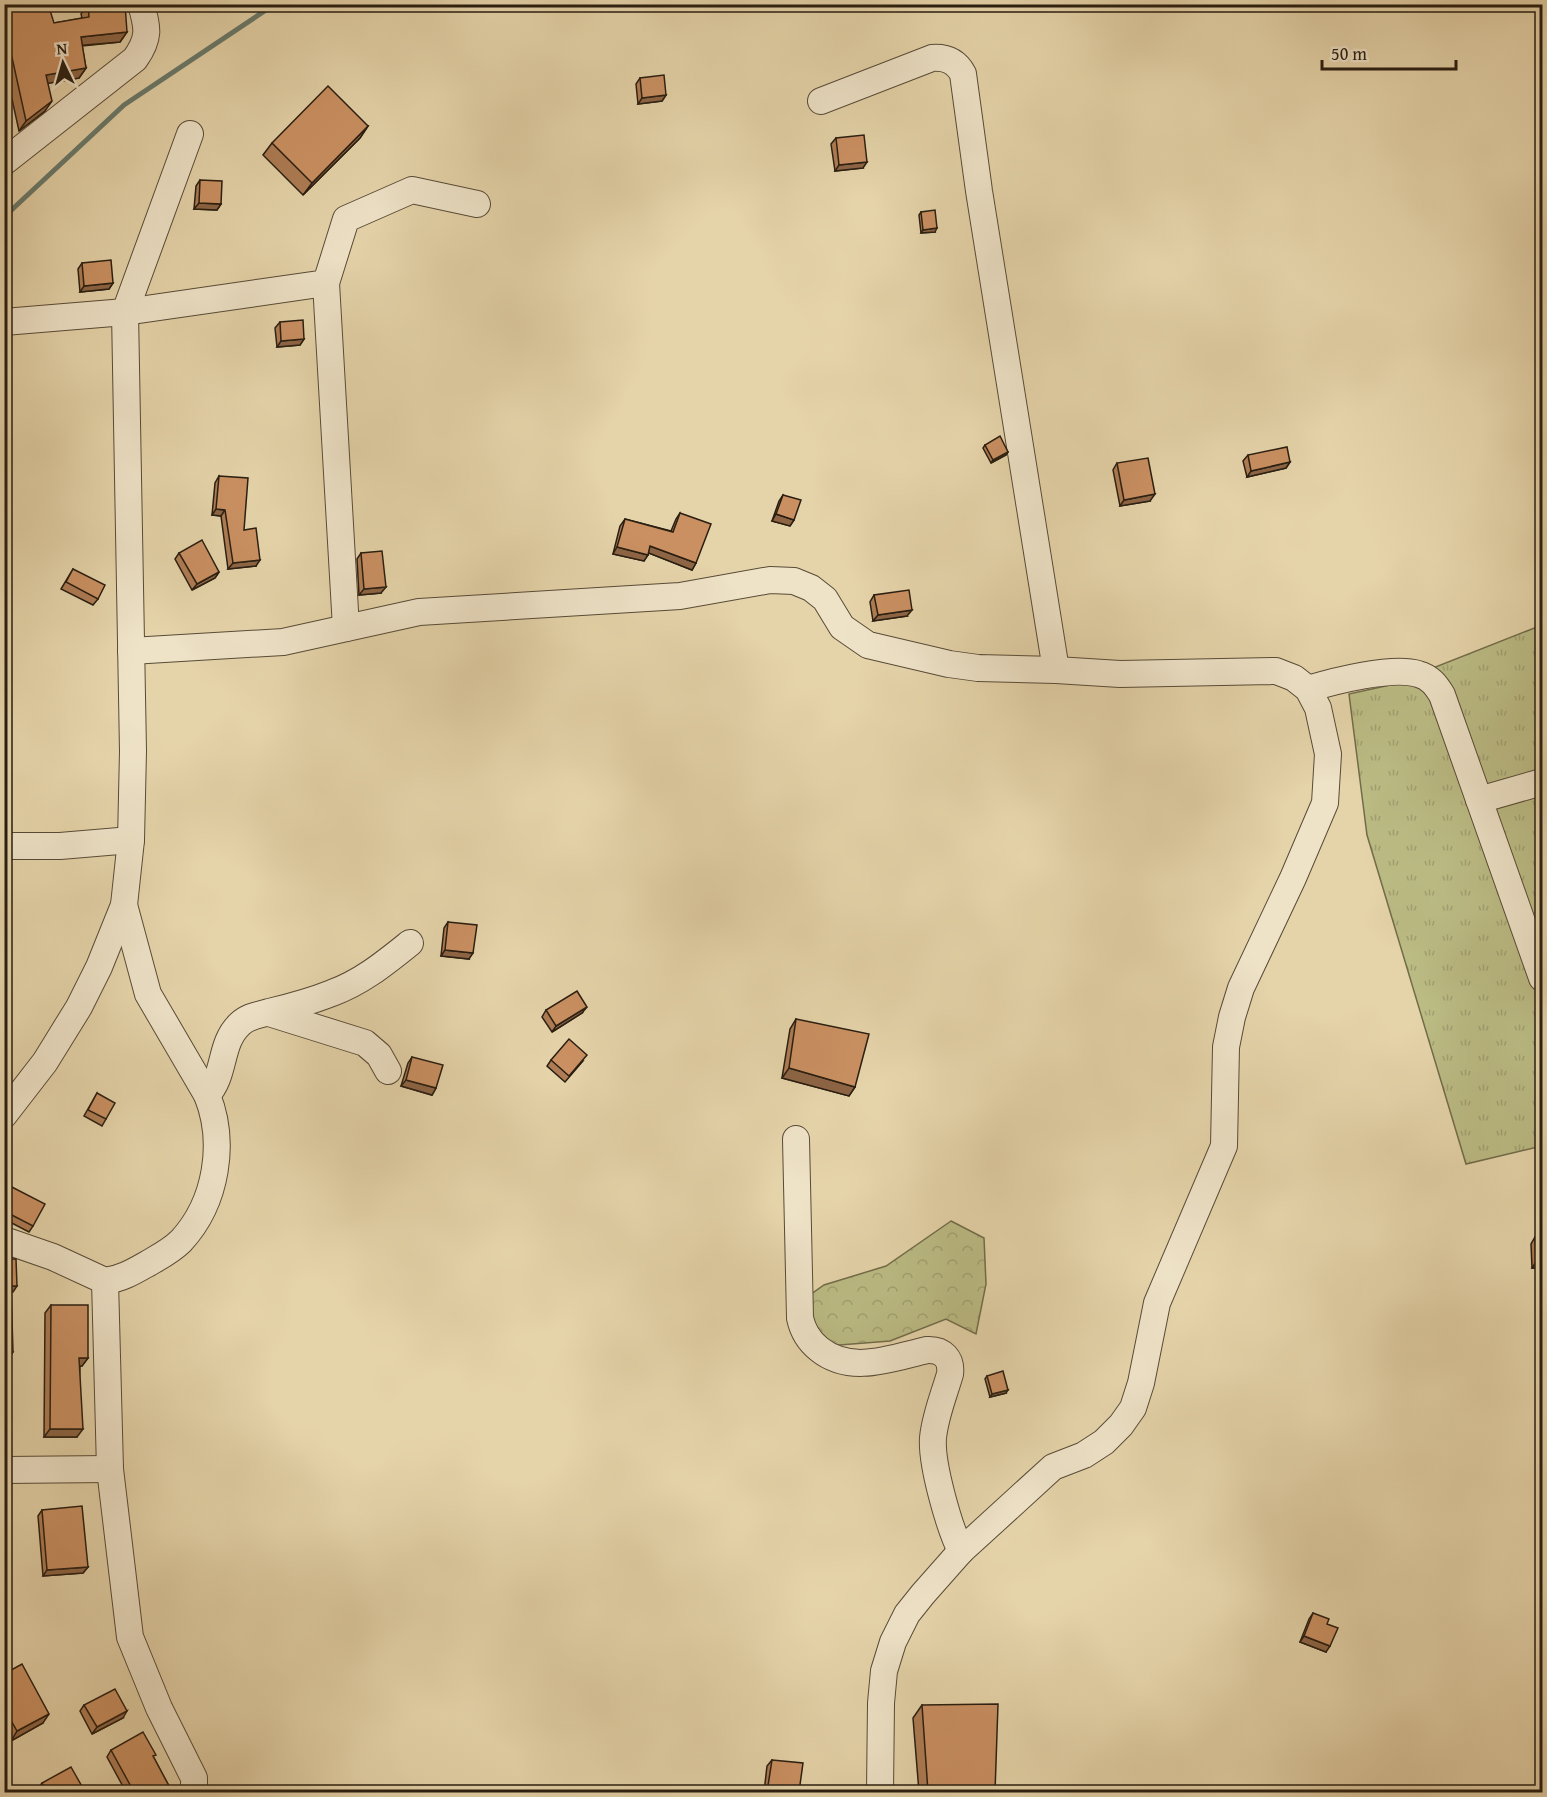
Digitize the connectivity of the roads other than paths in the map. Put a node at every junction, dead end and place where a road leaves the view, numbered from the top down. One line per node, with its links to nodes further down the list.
1 (141, 4): 4 (street)
2 (820, 101): 11 (street)
3 (190, 134): 7 (street)
4 (4, 162)
5 (477, 204): 6 (street)
6 (326, 283): 7 (street); 9 (street)
7 (125, 312): 8 (street); 10 (street)
8 (4, 322)
9 (346, 628): 10 (street); 11 (street)
10 (131, 651): 15 (street)
11 (1056, 670): 12 (street)
12 (1308, 689): 14 (street); 29 (street)
13 (1542, 782): 14 (street)
14 (1479, 801): 19 (street)
15 (130, 840): 16 (street); 17 (street)
16 (4, 846)
17 (124, 905): 22 (street); 23 (street)
18 (410, 943): 20 (street)
19 (1542, 978)
20 (269, 1013): 21 (street); 22 (street)
21 (388, 1071)
22 (207, 1095): 26 (street)
23 (4, 1115)
24 (796, 1139): 29 (street)
25 (4, 1240): 26 (street)
26 (105, 1281): 27 (street)
27 (110, 1469): 28 (street); 30 (street)
28 (4, 1470)
29 (961, 1551): 31 (street)
30 (194, 1792)
31 (880, 1792)

